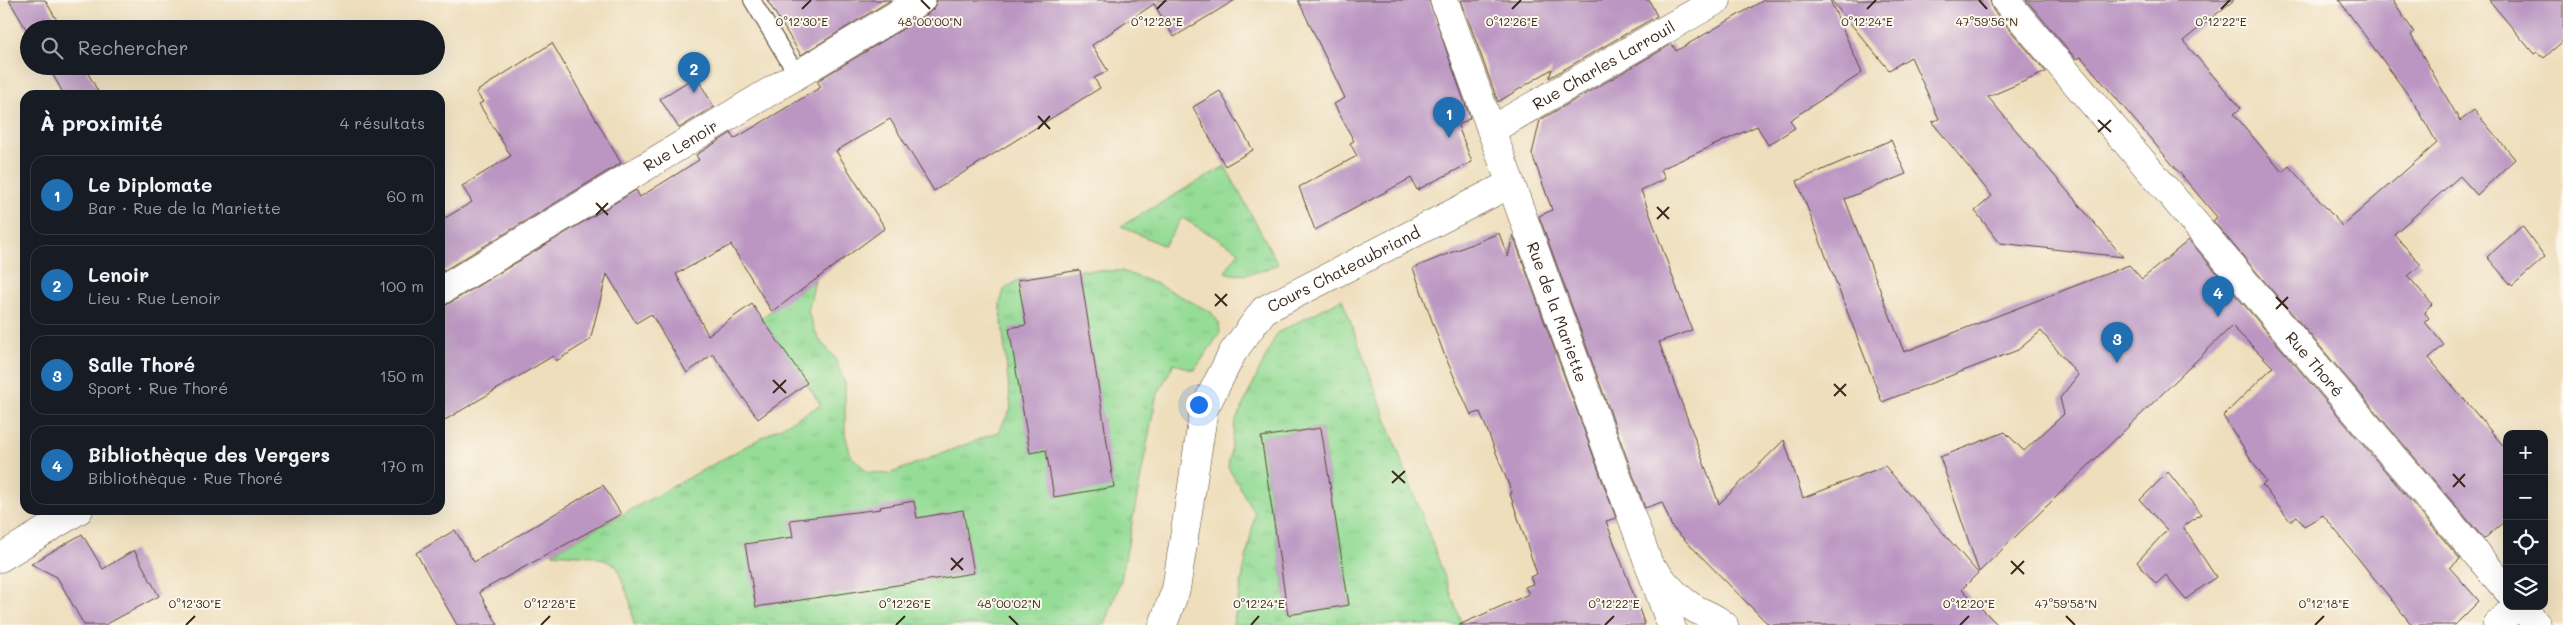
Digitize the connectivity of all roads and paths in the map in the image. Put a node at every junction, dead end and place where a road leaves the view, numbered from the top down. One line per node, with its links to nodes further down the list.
1 (752, 0): 6 (lane)
2 (921, 0): 6 (street, Rue Lenoir)
3 (1444, 0): 7 (street, Rue de la Mariette)
4 (1717, 0): 7 (street, Rue Charles Larrouil)
5 (2005, 0): 13 (street, Rue Thoré)
6 (797, 75): 9 (street, Rue Lenoir)
7 (1491, 130): 8 (street, Rue de la Mariette)
8 (1510, 184): 12 (street, Rue de la Mariette); 16 (street, Cours Chateaubriand)
9 (445, 288)
10 (71, 515): 11 (street)
11 (0, 558)
12 (1648, 563): 17 (street, Rue de la Mariette); 18 (street)
13 (2503, 585)
14 (2512, 610): 19 (street)
15 (2524, 610): 20 (street)
16 (1163, 625)
17 (1671, 625)
18 (1724, 625)
19 (2497, 625)
20 (2536, 625)

